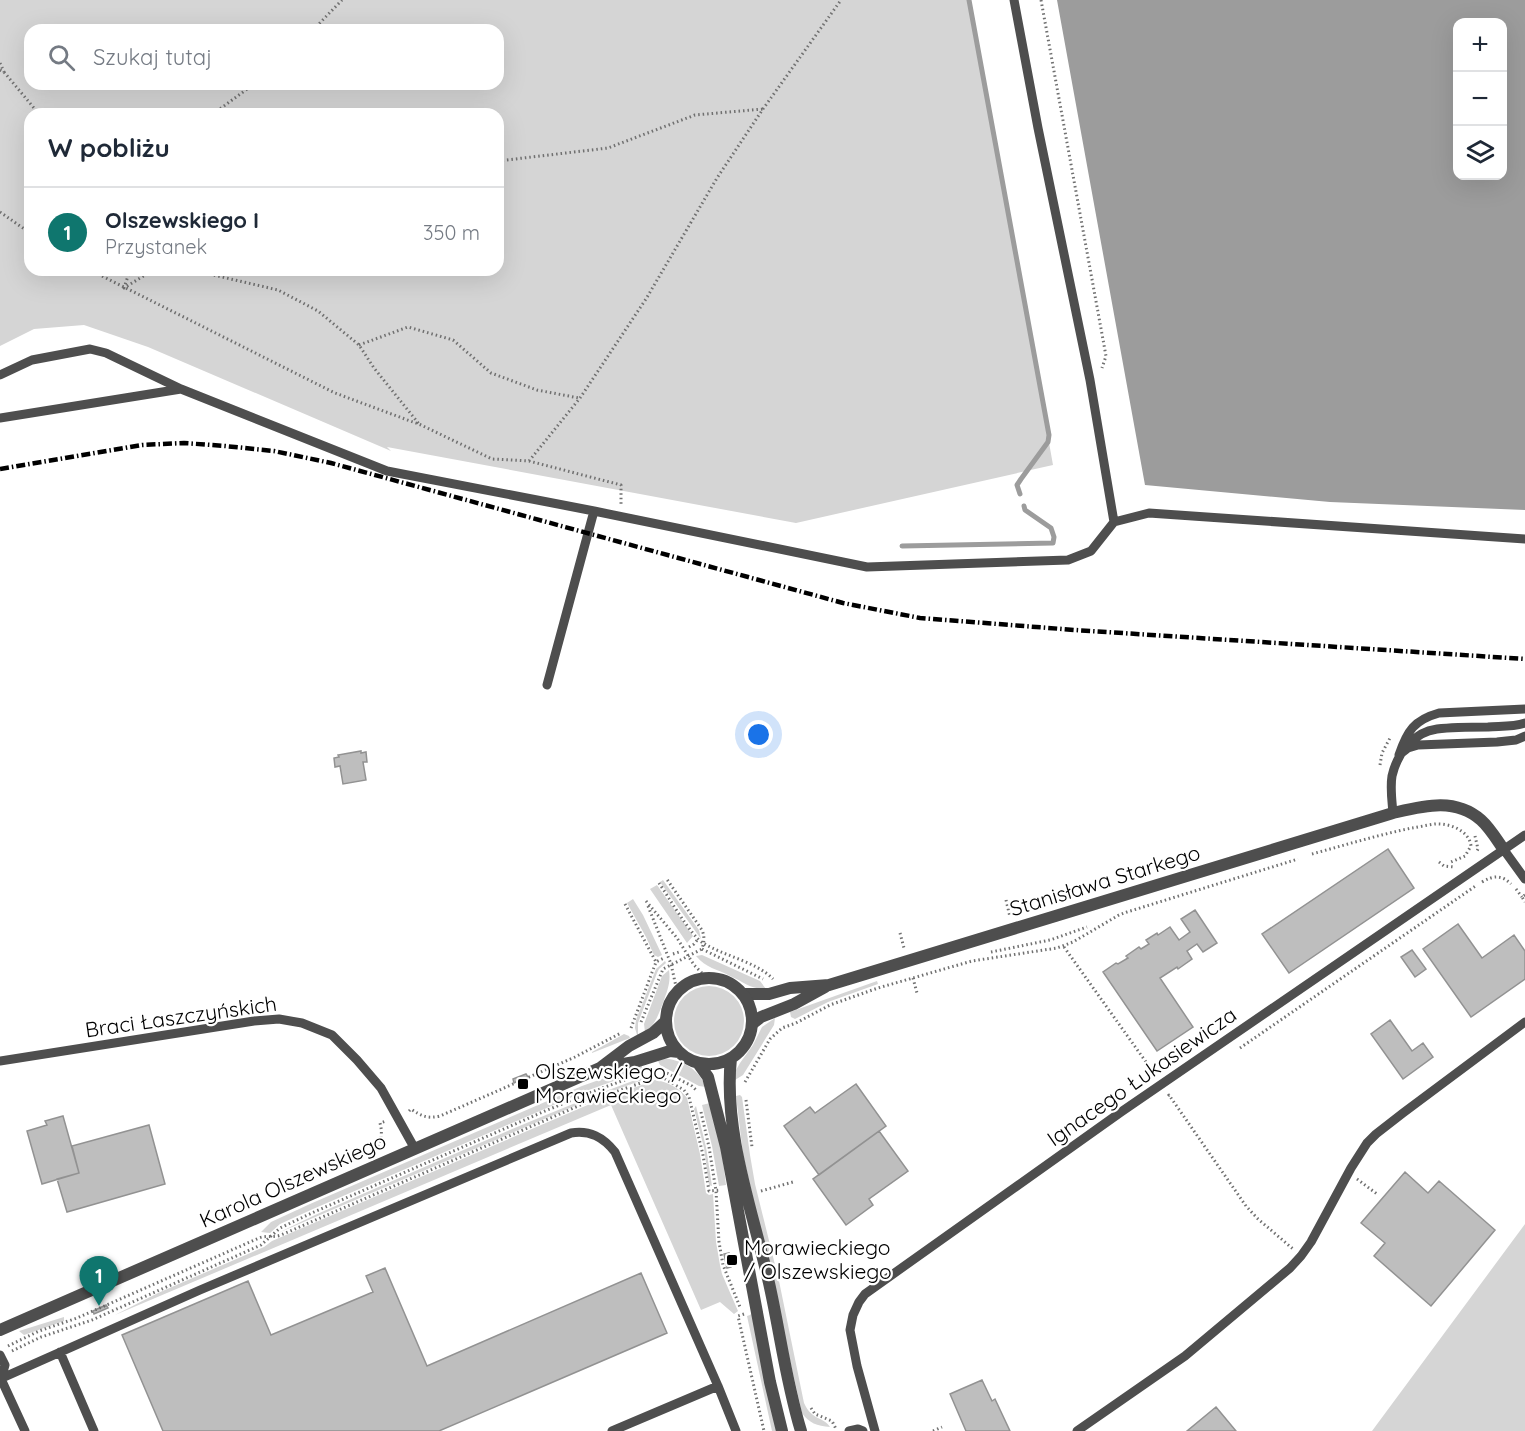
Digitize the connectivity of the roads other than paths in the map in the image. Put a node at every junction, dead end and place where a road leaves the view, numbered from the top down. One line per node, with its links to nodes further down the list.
1 (1014, 0): 6 (lane)
2 (0, 375): 3 (lane)
3 (181, 389): 4 (lane); 5 (lane)
4 (0, 418)
5 (594, 511): 6 (lane); 8 (lane)
6 (1114, 522): 7 (lane)
7 (1525, 539)
8 (547, 686)
9 (1525, 709): 12 (lane)
10 (1525, 723): 12 (lane)
11 (1525, 736): 12 (lane)
12 (1399, 756): 13 (lane)
13 (1393, 813): 15 (street, Stanisława Starkego); 17 (street, Stanisława Starkego)
14 (1525, 836): 15 (lane, Ignacego Łukasiewicza)
15 (1504, 850): 16 (lane); 41 (lane, Ignacego Łukasiewicza)
16 (1525, 879)
17 (829, 986): 18 (street); 21 (street)
18 (743, 994): 19 (street); 21 (street)
19 (665, 1022): 22 (street); 26 (street, Karola Olszewskiego)
20 (1525, 1022): 42 (lane)
21 (752, 1024): 23 (street)
22 (679, 1052): 25 (street); 26 (street, Karola Olszewskiego)
23 (731, 1058): 25 (street); 38 (street)
24 (0, 1061): 27 (lane, Braci Łaszczyńskich)
25 (698, 1063): 37 (street)
26 (600, 1068): 27 (street, Karola Olszewskiego)
27 (415, 1149): 28 (street, Karola Olszewskiego)
28 (0, 1330)
29 (60, 1352): 31 (lane); 32 (lane); 34 (lane)
30 (0, 1356): 31 (lane)
31 (1, 1384): 33 (lane)
32 (718, 1386): 35 (lane); 36 (lane)
33 (25, 1431)
34 (94, 1431)
35 (612, 1431)
36 (736, 1431)
37 (782, 1431)
38 (801, 1431)
39 (849, 1431): 40 (lane)
40 (863, 1431)
41 (874, 1431)
42 (1077, 1431)

